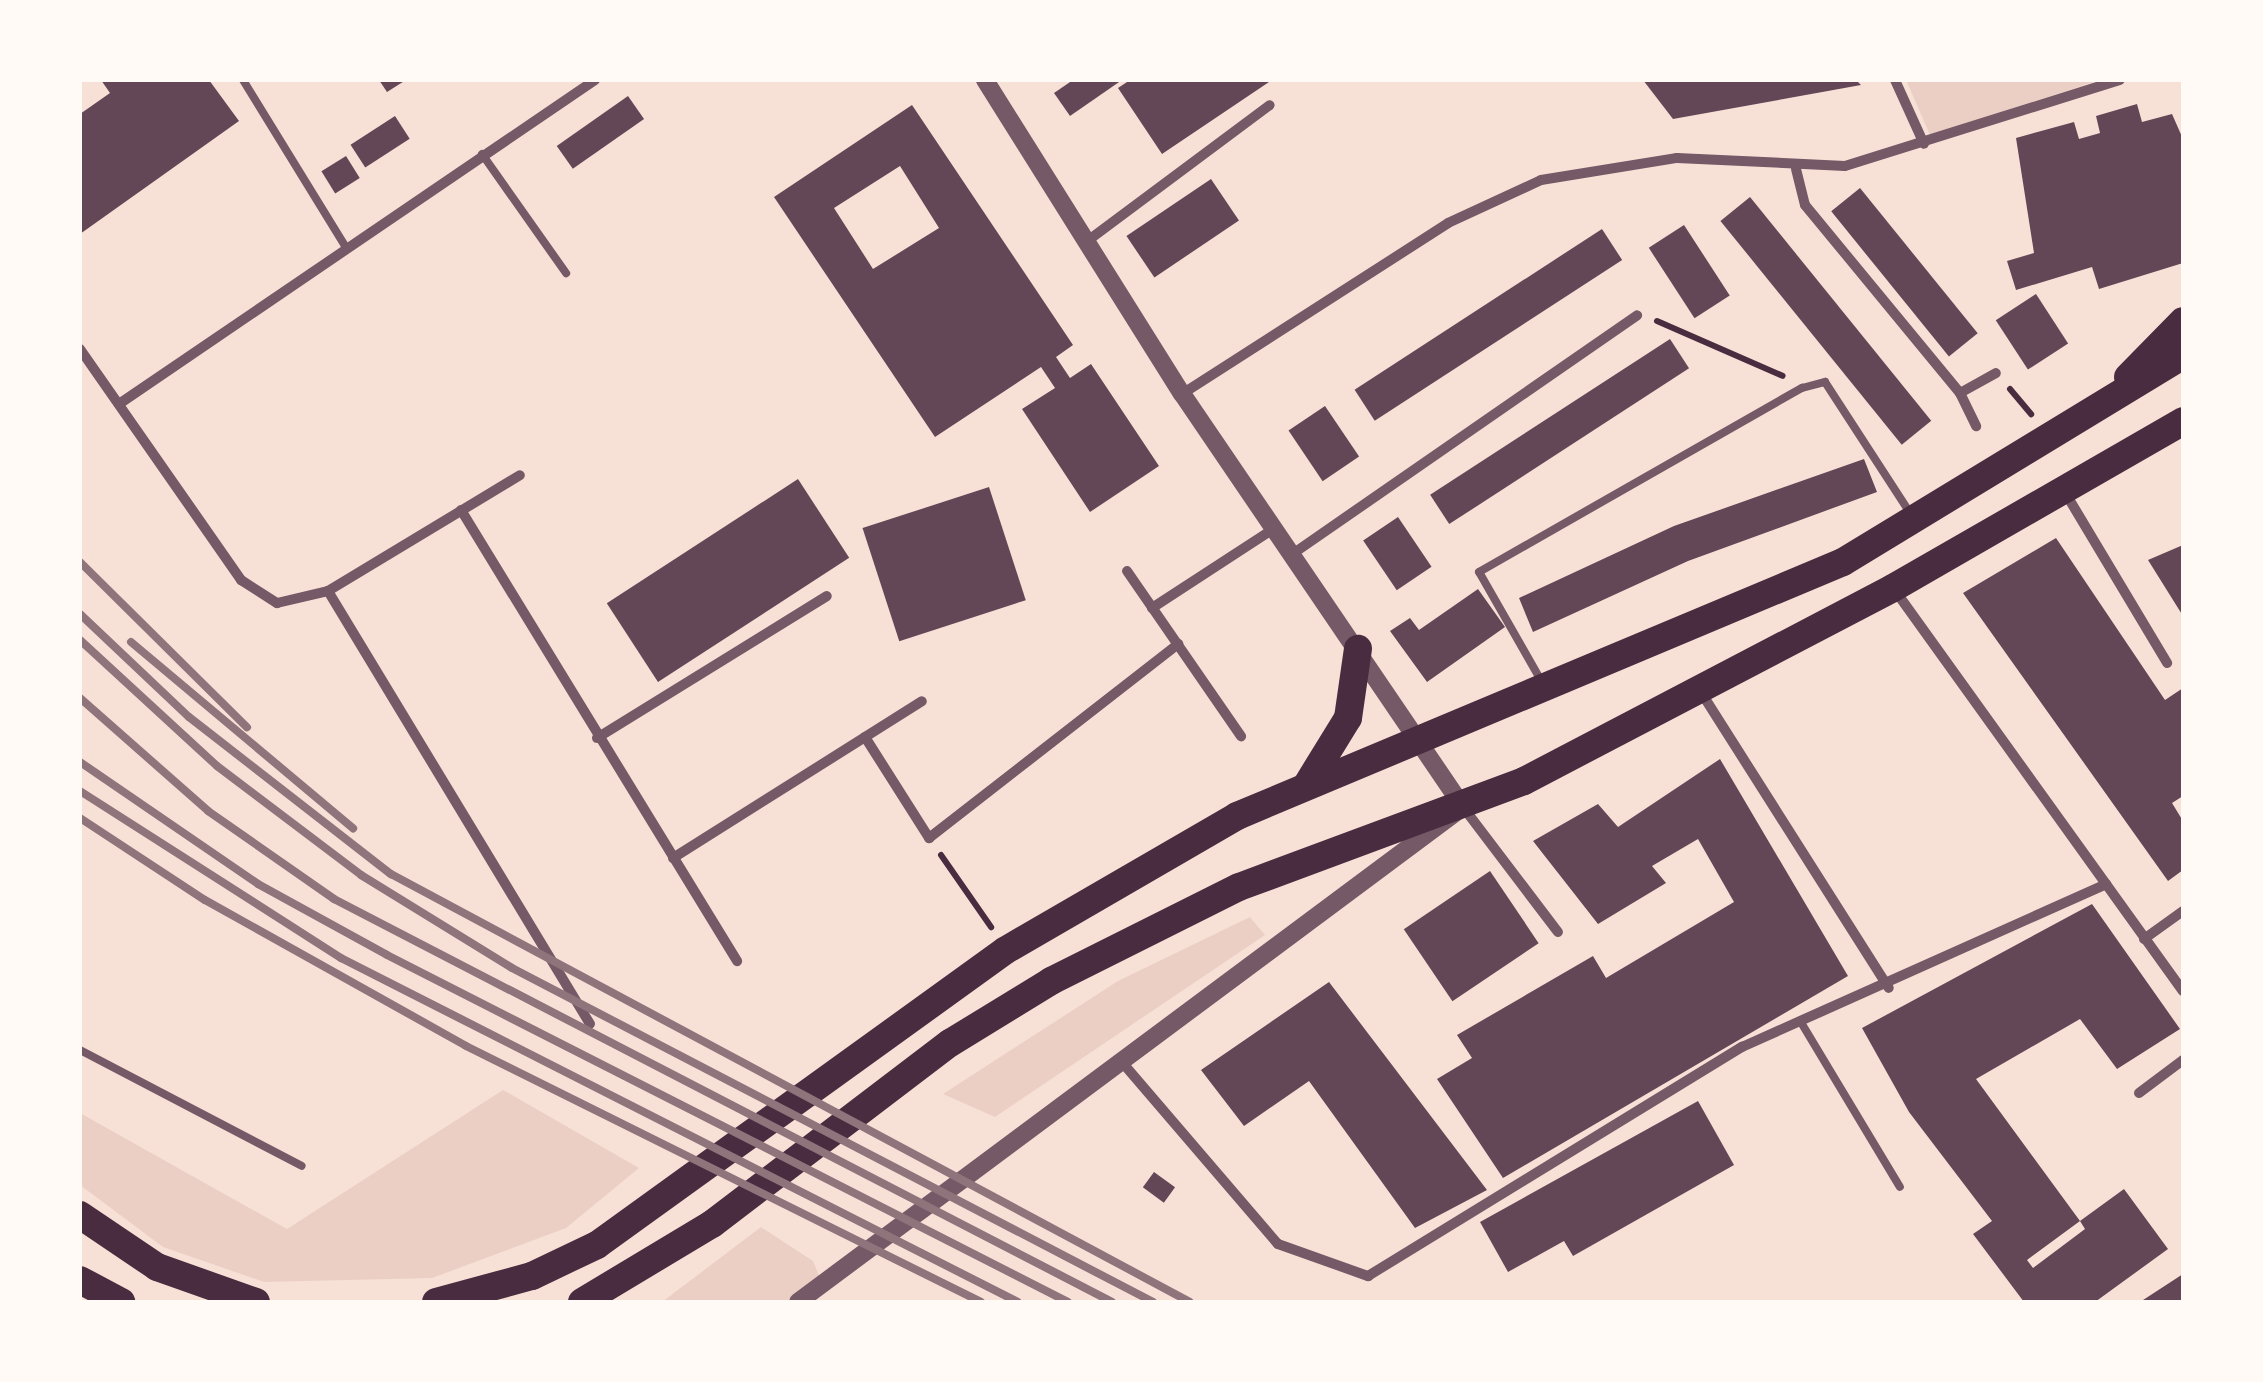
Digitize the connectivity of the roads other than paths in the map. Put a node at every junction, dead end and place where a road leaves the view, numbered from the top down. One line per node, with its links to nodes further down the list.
1 (243, 80): 11 (lane)
2 (595, 80): 8 (street)
3 (1895, 80): 7 (street)
4 (2120, 80): 7 (street)
5 (992, 82): 10 (street)
6 (1270, 105): 10 (street)
7 (1924, 144): 9 (street)
8 (482, 154): 11 (street); 12 (lane)
9 (1796, 169): 18 (street); 19 (street)
10 (1086, 242): 19 (street)
11 (346, 246): 20 (street)
12 (566, 273)
13 (1637, 314): 29 (street)
14 (2183, 321): 21 (highway)
15 (80, 349): 20 (street)
16 (2183, 355): 21 (highway)
17 (1996, 373): 18 (street)
18 (1960, 393): 23 (street)
19 (1182, 394): 28 (street)
20 (119, 404): 32 (street)
21 (2088, 417): 27 (highway)
22 (2183, 421): 25 (highway)
23 (1976, 426)
24 (520, 475): 26 (street)
25 (2066, 494): 31 (highway); 37 (street)
26 (461, 510): 32 (street); 43 (street)
27 (1917, 523): 38 (highway); 38 (lane)
28 (1274, 529): 29 (street); 34 (street)
29 (1292, 555): 36 (street)
30 (1127, 570): 34 (street)
31 (1893, 588): 39 (highway); 48 (street)
32 (328, 591): 55 (street)
33 (828, 596): 43 (street)
34 (1152, 608): 35 (street)
35 (1178, 644): 41 (street); 42 (street)
36 (1358, 650): 44 (street); 45 (highway)
37 (2167, 663)
38 (1545, 688): 44 (highway)
39 (1699, 689): 46 (highway); 53 (street)
40 (922, 701): 42 (street)
41 (1240, 736)
42 (865, 737): 47 (street)
43 (597, 738): 47 (street)
44 (1417, 739): 45 (highway); 46 (street)
45 (1308, 783): 67 (highway)
46 (1463, 807): 50 (street); 59 (street); 68 (highway)
47 (672, 858): 52 (street)
48 (2106, 884): 51 (street); 53 (street)
49 (2183, 911): 51 (street)
50 (1558, 932)
51 (2144, 939): 54 (street)
52 (737, 961)
53 (1889, 988): 56 (street)
54 (2183, 991)
55 (590, 1024)
56 (1802, 1024): 59 (street); 62 (lane)
57 (80, 1050): 61 (lane)
58 (2183, 1060): 60 (street)
59 (1120, 1061): 69 (street)
60 (2139, 1093)
61 (302, 1166)
62 (1900, 1187)
63 (80, 1215): 66 (highway)
64 (80, 1280): 65 (highway)
65 (122, 1302)
66 (256, 1302)
67 (436, 1302)
68 (582, 1302)
69 (798, 1302)

